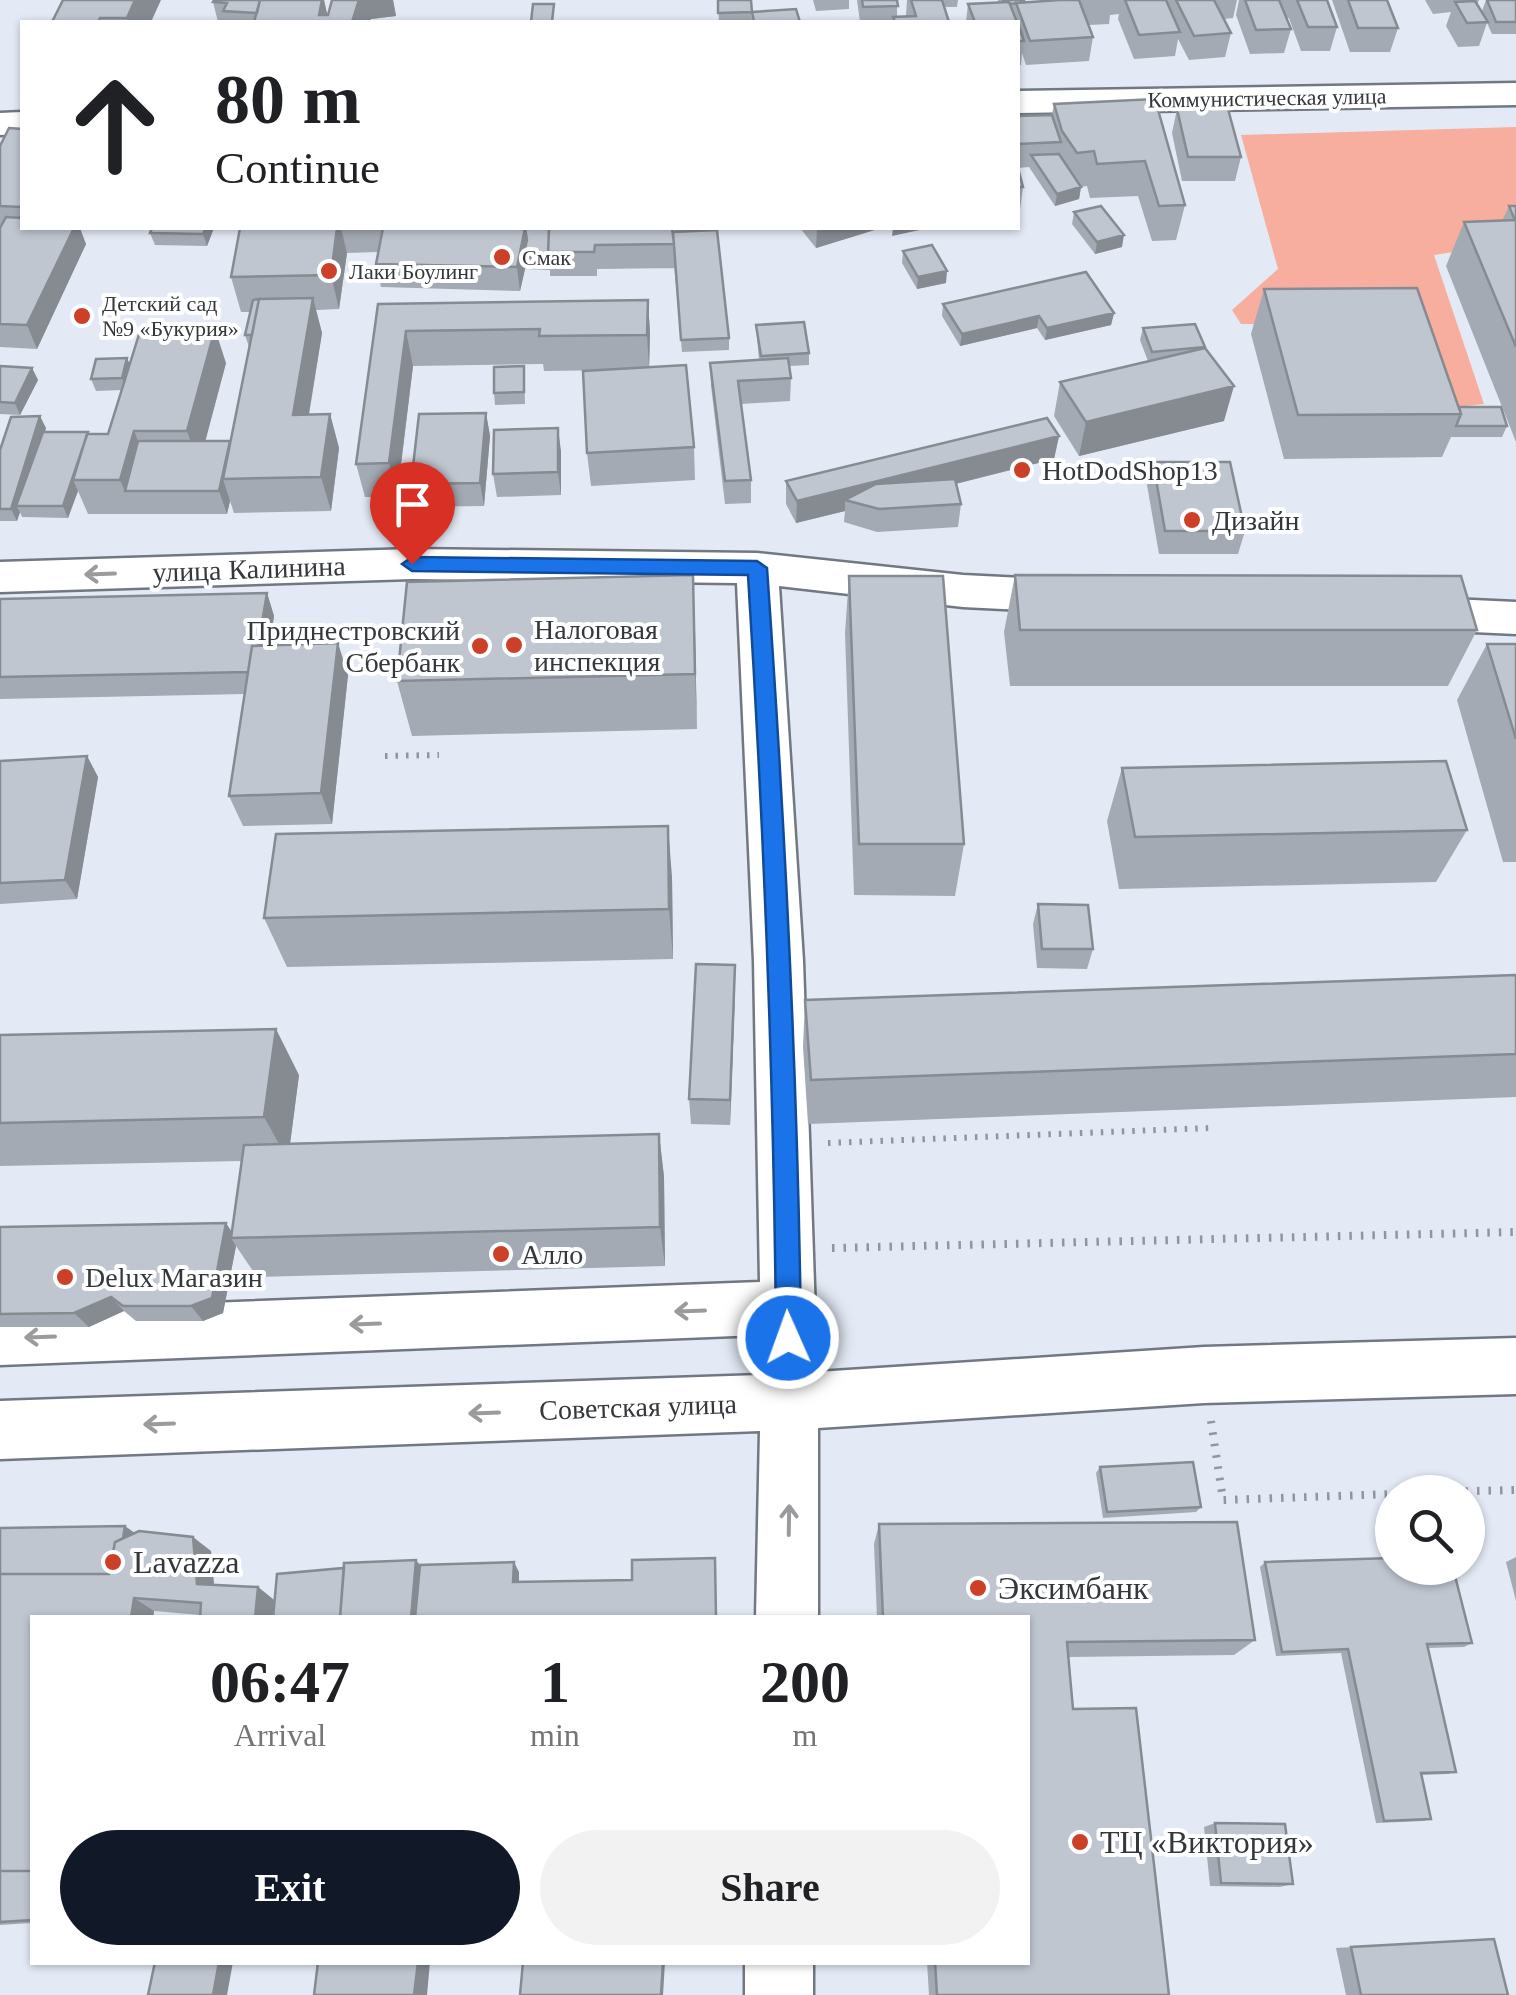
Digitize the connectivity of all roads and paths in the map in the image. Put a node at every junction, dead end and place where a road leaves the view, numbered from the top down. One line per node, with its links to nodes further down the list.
1 (1516, 94): 2 (main road, Коммунистическая улица)
2 (1020, 102)
3 (757, 568): 4 (street, улица Калинина, one-way to 4); 5 (street, улица Калинина); 11 (street)
4 (0, 577)
5 (1120, 599)
6 (1376, 611): 7 (street)
7 (1516, 618)
8 (439, 755): 9 (path)
9 (386, 756)
10 (1209, 1128): 11 (path)
11 (787, 1144): 13 (street)
12 (1516, 1232): 13 (path)
13 (786, 1249): 14 (street)
14 (787, 1307): 15 (street, one-way to 15); 18 (street)
15 (0, 1338)
16 (1516, 1366): 17 (street, Советская улица)
17 (1204, 1375): 18 (street, Советская улица); 22 (path)
18 (792, 1402): 19 (street, Советская улица, one-way to 19); 23 (street, one-way to 18)
19 (0, 1430)
20 (1516, 1490): 21 (path)
21 (1485, 1491)
22 (1375, 1495)
23 (787, 1615)
24 (780, 1965): 25 (street)
25 (779, 1995)

